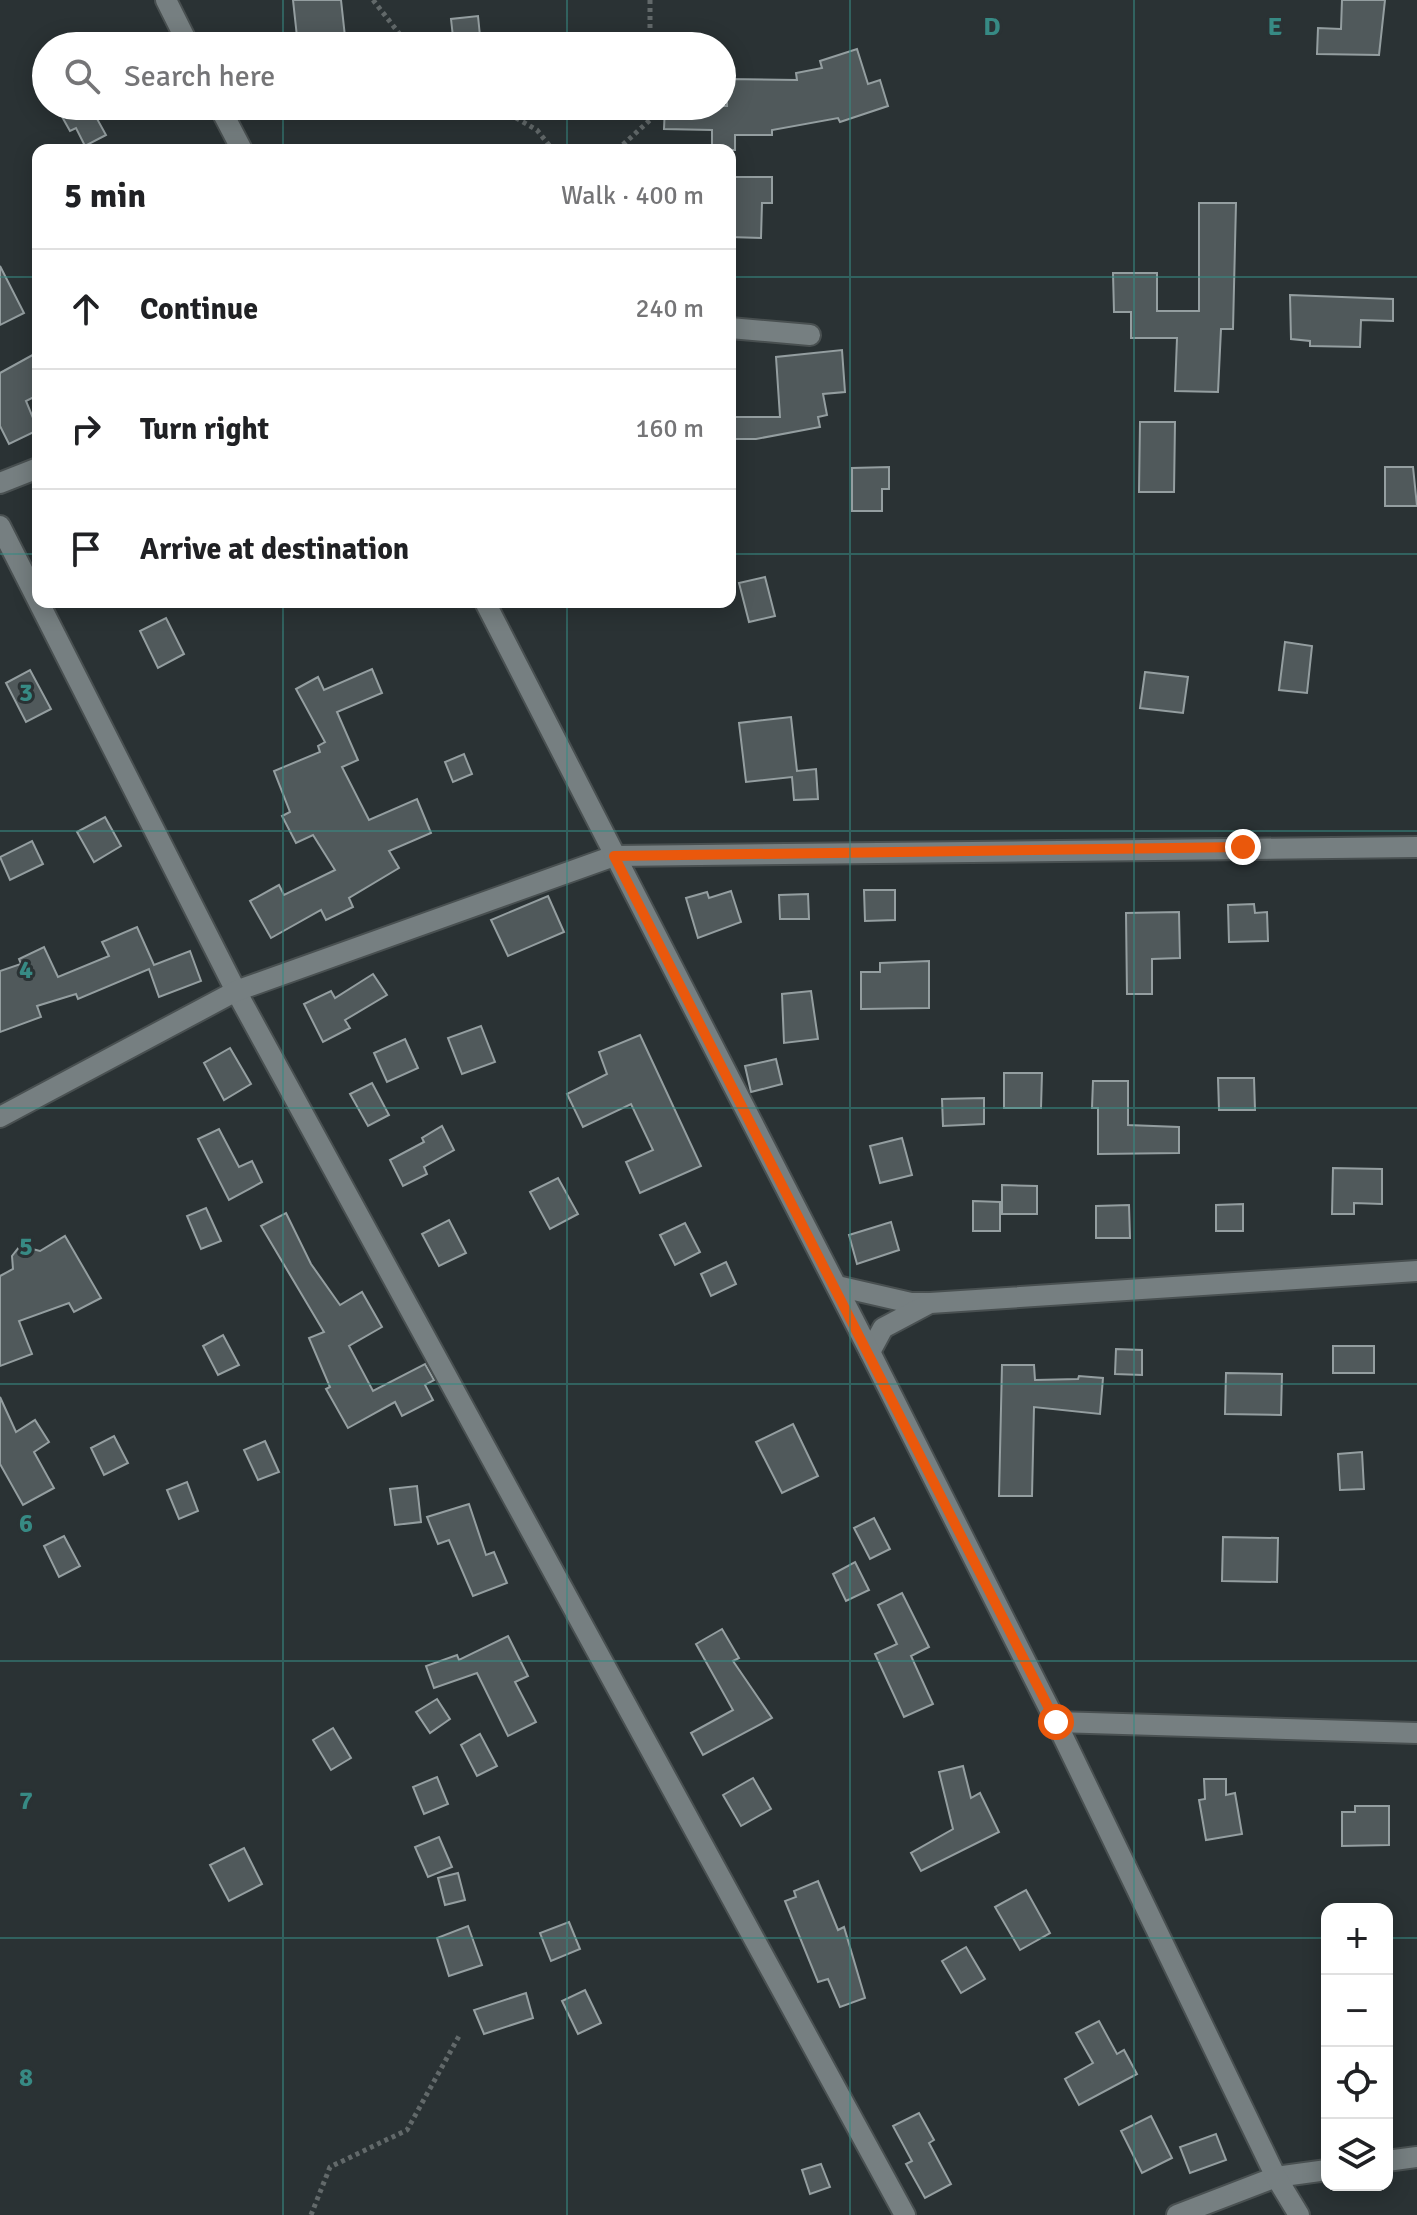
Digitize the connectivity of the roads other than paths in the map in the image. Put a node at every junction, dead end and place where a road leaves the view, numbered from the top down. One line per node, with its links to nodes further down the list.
1 (166, 0): 2 (street)
2 (182, 32)
3 (226, 120): 4 (street)
4 (239, 144)
5 (736, 329): 6 (street)
6 (810, 335)
7 (32, 470): 8 (street)
8 (0, 483)
9 (0, 526): 10 (street)
10 (32, 589)
11 (42, 608): 15 (street)
12 (488, 608): 14 (street)
13 (1417, 847): 14 (street)
14 (614, 856): 15 (street); 18 (street)
15 (236, 991): 16 (street); 27 (street)
16 (0, 1117)
17 (1417, 1271): 19 (street)
18 (837, 1286): 19 (street); 20 (street)
19 (930, 1303): 20 (street)
20 (870, 1352): 21 (street)
21 (1056, 1722): 22 (street); 26 (street)
22 (1417, 1733)
23 (1417, 2157): 24 (street)
24 (1393, 2160)
25 (1321, 2171): 26 (street)
26 (1276, 2177): 28 (street); 29 (street)
27 (905, 2215)
28 (1177, 2215)
29 (1299, 2215)

